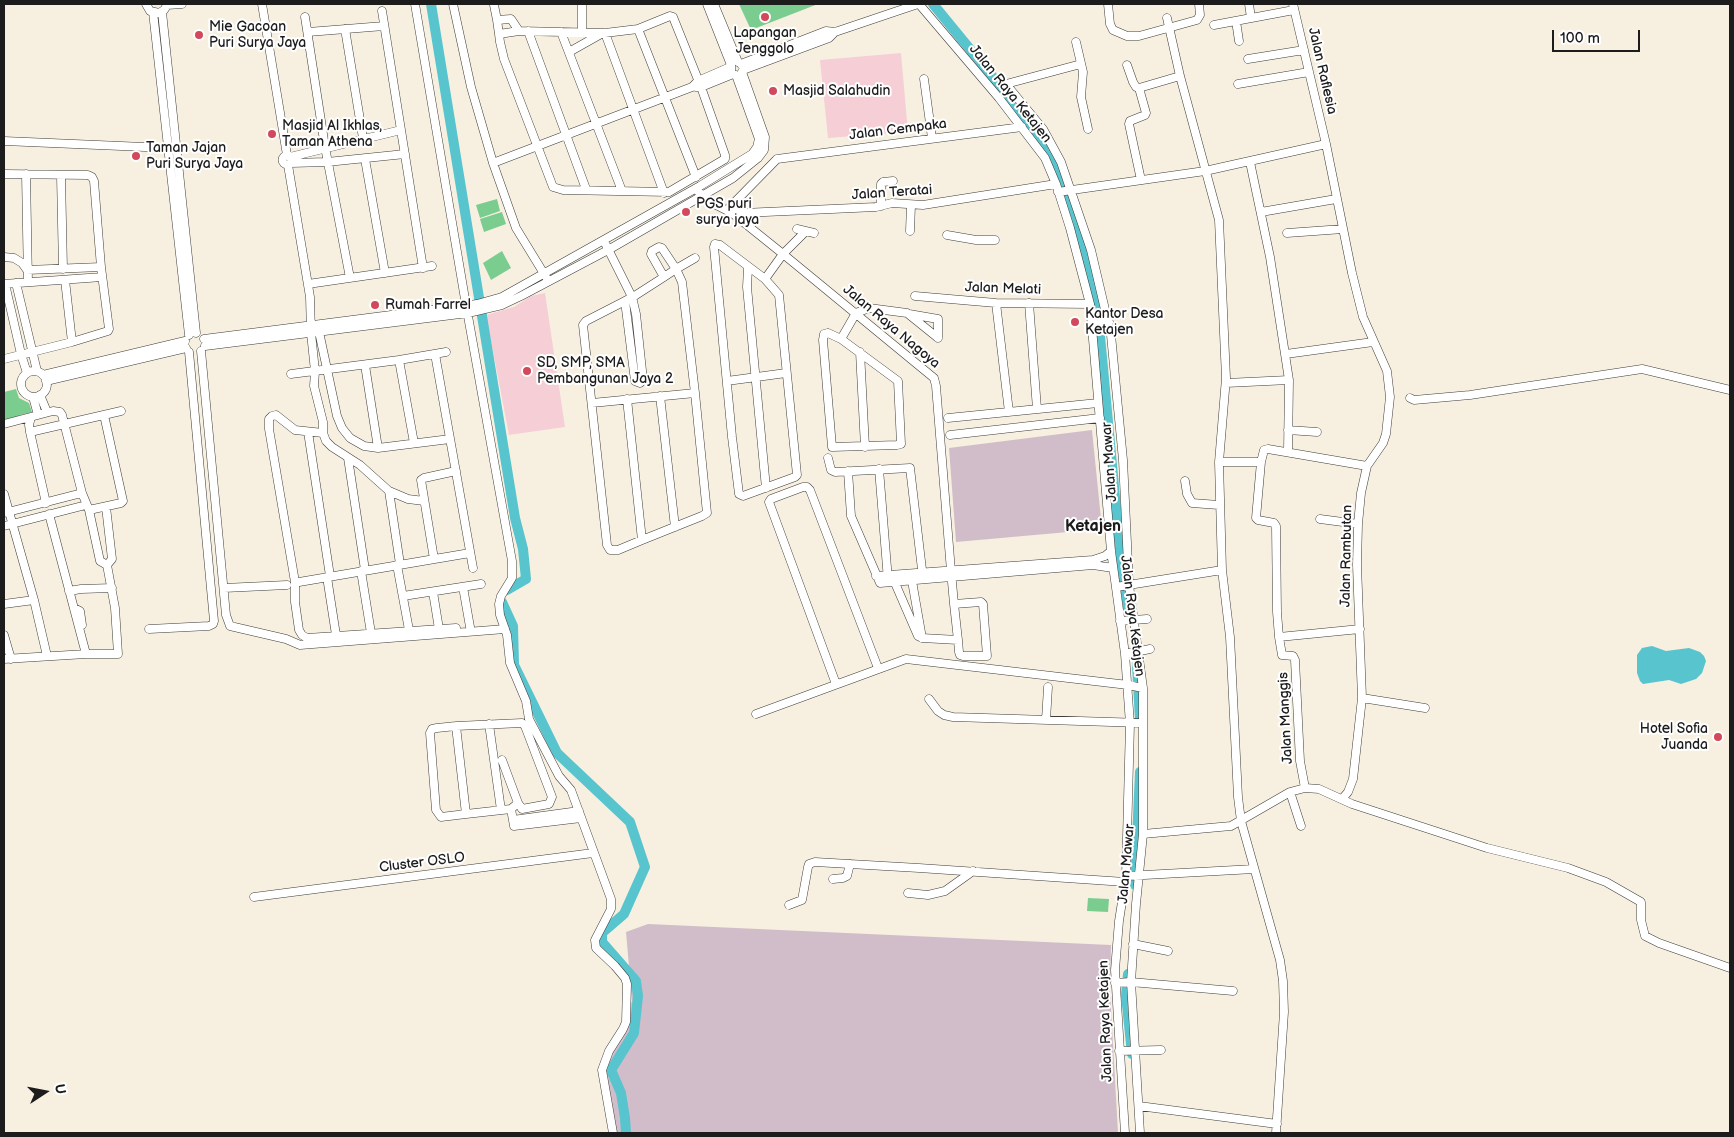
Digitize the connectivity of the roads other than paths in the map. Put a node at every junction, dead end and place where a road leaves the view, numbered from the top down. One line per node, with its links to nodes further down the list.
1 (146, 4): 18 (street)
2 (168, 4): 3 (street); 18 (street)
3 (182, 4)
4 (262, 4): 72 (street)
5 (415, 4): 132 (street)
6 (453, 4): 75 (street)
7 (582, 4): 32 (street)
8 (707, 4): 44 (street)
9 (714, 4): 44 (street)
10 (918, 4): 44 (street); 51 (street, Jalan Raya Ketajen)
11 (1108, 4): 28 (street)
12 (1199, 4): 28 (street)
13 (1249, 4): 22 (street)
14 (1277, 4): 19 (street)
15 (494, 5): 23 (street)
16 (1294, 7): 19 (street); 39 (street, Jalan Raflesia)
17 (382, 11): 26 (street)
18 (158, 12): 67 (street); 142 (street)
19 (1278, 13): 22 (street)
20 (305, 17): 33 (street)
21 (1167, 18): 28 (street)
22 (1250, 18): 24 (street)
23 (497, 20): 30 (street); 36 (street)
24 (1236, 21): 25 (street); 37 (street)
25 (1214, 25)
26 (384, 26): 27 (street); 58 (street)
27 (345, 28): 33 (street); 61 (street)
28 (1169, 28): 46 (street)
29 (638, 29): 35 (street); 48 (street); 52 (street)
30 (519, 31): 31 (street); 36 (street)
31 (528, 31): 34 (street); 60 (street)
32 (582, 31): 34 (street); 35 (street)
33 (308, 32): 66 (street)
34 (561, 32): 40 (street)
35 (603, 33): 40 (street); 53 (street)
36 (499, 34): 65 (street)
37 (1240, 41)
38 (1076, 42): 42 (street)
39 (1304, 50): 41 (street); 45 (street, Jalan Raflesia)
40 (569, 52): 55 (street)
41 (1248, 59)
42 (1081, 64): 51 (street); 57 (street)
43 (1127, 65): 50 (street)
44 (737, 69): 48 (street); 54 (street)
45 (1309, 72): 49 (street); 64 (street, Jalan Raflesia)
46 (1180, 76): 50 (street); 76 (street)
47 (924, 79): 62 (street)
48 (700, 84): 52 (street); 80 (street)
49 (1238, 84)
50 (1139, 88): 81 (street)
51 (1005, 91): 56 (street, Jalan Raya Ketajen); 59 (street, Jalan Mawar)
52 (665, 97): 53 (street); 80 (street)
53 (633, 110): 55 (street); 87 (street)
54 (754, 117): 68 (street); 83 (street)
55 (596, 124): 60 (street); 86 (street)
56 (1022, 127): 59 (street, Jalan Raya Ketajen); 62 (street, Jalan Cempaka)
57 (1088, 129)
58 (401, 130): 61 (street); 69 (street)
59 (1037, 133): 85 (street, Jalan Raya Ketajen); 85 (street, Jalan Mawar)
60 (566, 135): 65 (street); 84 (street)
61 (363, 138): 66 (street)
62 (932, 138): 71 (street, Jalan Cempaka)
63 (4, 141): 67 (street)
64 (1326, 144): 74 (street, Jalan Teratai); 89 (street, Jalan Rambutan)
65 (537, 146): 75 (street); 84 (street)
66 (325, 147): 72 (street); 73 (street)
67 (168, 148): 142 (street)
68 (764, 150): 71 (street); 88 (street)
69 (405, 154): 70 (street); 109 (street)
70 (365, 158): 73 (street); 115 (street)
71 (777, 158): 92 (street)
72 (289, 160): 73 (street); 125 (street)
73 (328, 162): 118 (street)
74 (1250, 162): 76 (street, Jalan Teratai); 93 (street)
75 (493, 163): 114 (street)
76 (1205, 171): 81 (street, Jalan Teratai); 165 (street)
77 (4, 174): 78 (street)
78 (26, 174): 79 (street); 113 (street)
79 (61, 176): 108 (street); 111 (street)
80 (696, 177): 87 (street)
81 (1142, 180): 85 (street, Jalan Teratai)
82 (893, 181): 91 (street)
83 (698, 188): 88 (street, Jalan Raya Nagoya); 100 (street)
84 (586, 189): 86 (street)
85 (1063, 189): 90 (street, Jalan Teratai); 102 (street, Jalan Mawar); 103 (street, Jalan Raya Ketajen)
86 (622, 191): 87 (street)
87 (664, 193)
88 (705, 194): 92 (street, Jalan Raya Nagoya); 101 (street)
89 (1336, 199): 93 (street); 94 (street, Jalan Rambutan)
90 (911, 205): 91 (street, Jalan Teratai); 95 (street)
91 (881, 206): 92 (street, Jalan Teratai)
92 (728, 207): 104 (street, Jalan Raya Nagoya)
93 (1261, 212): 150 (street)
94 (1343, 229): 97 (street); 143 (street, Jalan Rambutan)
95 (910, 231)
96 (814, 233): 104 (street)
97 (1287, 233)
98 (947, 234): 99 (street)
99 (996, 240)
100 (603, 241): 101 (street); 114 (street)
101 (608, 250): 121 (street); 128 (street)
102 (1090, 250): 103 (street); 137 (street, Jalan Mawar)
103 (1079, 253): 131 (street, Jalan Raya Ketajen)
104 (783, 254): 119 (street); 133 (street, Jalan Raya Nagoya)
105 (4, 257): 113 (street)
106 (695, 258): 112 (street)
107 (432, 266): 109 (street)
108 (101, 267): 111 (street); 116 (street)
109 (423, 268): 115 (street)
110 (748, 268): 119 (street); 162 (street); 164 (street)
111 (63, 269): 113 (street)
112 (676, 269): 117 (street); 117 (street); 167 (street)
113 (27, 270): 122 (street)
114 (544, 272): 121 (street); 127 (street)
115 (385, 273): 118 (street)
116 (102, 277): 120 (street); 141 (street)
117 (664, 277): 128 (street)
118 (350, 278): 125 (street)
119 (765, 279): 160 (street)
120 (65, 280): 122 (street); 141 (street)
121 (548, 280): 127 (street)
122 (28, 282): 123 (street)
123 (16, 283): 124 (street); 145 (street)
124 (4, 284): 148 (street)
125 (308, 284): 139 (street)
126 (915, 296): 129 (street, Jalan Melati)
127 (508, 298): 132 (street)
128 (629, 299): 134 (street); 136 (street); 172 (street)
129 (996, 303): 130 (street, Jalan Melati); 177 (street)
130 (1029, 303): 131 (street, Jalan Melati); 174 (street)
131 (1090, 304): 138 (street, Jalan Raya Ketajen)
132 (467, 309): 139 (street); 257 (street)
133 (856, 313): 135 (street); 140 (street); 232 (street, Jalan Raya Nagoya)
134 (636, 314): 136 (street); 155 (street)
135 (908, 314)
136 (627, 316): 157 (street)
137 (1108, 322): 138 (street); 239 (street, Jalan Mawar)
138 (1093, 324): 173 (street, Jalan Raya Ketajen)
139 (314, 329): 144 (street); 154 (street); 156 (street)
140 (841, 339): 147 (street); 194 (street)
141 (72, 342): 145 (street)
142 (189, 342): 144 (street); 144 (street); 161 (street); 252 (street)
143 (1373, 342): 150 (street); 201 (street, Jalan Rambutan)
144 (204, 345): 243 (street)
145 (32, 352): 148 (street); 161 (street)
146 (446, 352): 149 (street)
147 (860, 352): 194 (street); 194 (street)
148 (21, 354): 151 (street); 158 (street)
149 (435, 354): 152 (street); 192 (street)
150 (1286, 354): 163 (street)
151 (4, 359)
152 (399, 360): 153 (street); 193 (street)
153 (365, 365): 154 (street); 195 (street)
154 (327, 370): 156 (street); 180 (street)
155 (642, 370): 157 (street); 157 (street)
156 (315, 371): 159 (street); 183 (street)
157 (634, 371)
158 (27, 373): 161 (street); 168 (street)
159 (291, 374)
160 (786, 374): 162 (street); 206 (street)
161 (42, 376): 168 (street)
162 (756, 377): 164 (street); 206 (street)
163 (1289, 380): 165 (street); 186 (street)
164 (727, 381): 206 (street)
165 (1226, 383): 199 (street)
166 (1730, 390): 170 (street)
167 (695, 393): 169 (street); 220 (street)
168 (36, 396): 176 (street); 179 (street)
169 (660, 396): 171 (street); 220 (street)
170 (1410, 398)
171 (628, 399): 172 (street); 221 (street)
172 (592, 402): 221 (street)
173 (1098, 403): 174 (street); 182 (street, Jalan Raya Ketajen)
174 (1037, 409): 177 (street)
175 (121, 411): 178 (street)
176 (46, 412): 179 (street); 185 (street)
177 (1009, 412): 181 (street)
178 (104, 415): 185 (street); 213 (street)
179 (34, 416): 184 (street); 187 (street)
180 (337, 416): 183 (street); 195 (street)
181 (948, 418)
182 (1100, 418): 191 (street); 222 (street, Jalan Raya Ketajen)
183 (323, 419): 190 (street)
184 (4, 424)
185 (65, 424): 187 (street); 208 (street)
186 (1288, 430): 189 (street); 196 (street)
187 (30, 432): 211 (street)
188 (308, 432): 190 (street); 233 (street); 237 (street)
189 (1318, 432)
190 (323, 434): 197 (street)
191 (950, 435)
192 (450, 439): 193 (street); 203 (street)
193 (414, 444): 195 (street)
194 (865, 447)
195 (378, 448)
196 (1288, 452): 200 (street); 201 (street)
197 (348, 458): 207 (street); 230 (street)
198 (828, 458): 204 (street)
199 (1219, 462): 200 (street); 212 (street)
200 (1261, 462): 263 (street)
201 (1367, 466): 218 (street, Jalan Rambutan)
202 (879, 469): 204 (street); 234 (street); 235 (street)
203 (456, 471): 210 (street); 223 (street)
204 (848, 471): 235 (street)
205 (1185, 481): 212 (street)
206 (766, 488)
207 (389, 491): 210 (street); 227 (street)
208 (82, 493): 211 (street); 214 (street)
209 (4, 494): 215 (street)
210 (424, 501): 224 (street)
211 (46, 503): 215 (street)
212 (1219, 505): 231 (street)
213 (106, 507): 214 (street); 226 (street)
214 (88, 508): 216 (street); 226 (street)
215 (6, 512): 219 (street)
216 (48, 514): 219 (street); 244 (street)
217 (1320, 518): 218 (street)
218 (1358, 524): 258 (street, Jalan Rambutan)
219 (7, 525): 247 (street)
220 (675, 527): 221 (street)
221 (642, 540)
222 (1112, 551): 225 (street); 229 (street, Jalan Raya Ketajen)
223 (470, 553): 224 (street); 228 (street)
224 (434, 559): 227 (street)
225 (1093, 563): 229 (street); 232 (street)
226 (108, 565): 242 (street)
227 (398, 565): 230 (street); 246 (street)
228 (473, 568)
229 (1113, 568): 240 (street, Jalan Raya Ketajen)
230 (363, 570): 233 (street); 260 (street)
231 (1222, 570): 239 (street); 296 (street)
232 (951, 574): 234 (street); 249 (street, Jalan Raya Nagoya)
233 (328, 576): 237 (street); 262 (street)
234 (923, 576): 235 (street); 236 (street)
235 (890, 580): 236 (street); 264 (street)
236 (912, 581): 264 (street)
237 (291, 583): 243 (street); 262 (street)
238 (481, 584): 241 (street)
239 (1128, 585): 240 (street); 253 (street, Jalan Mawar)
240 (1117, 586): 253 (street, Jalan Raya Ketajen)
241 (463, 587): 245 (street); 255 (street)
242 (112, 588): 244 (street); 268 (street)
243 (224, 588): 250 (street)
244 (68, 592): 268 (street)
245 (433, 592): 246 (street); 255 (street)
246 (403, 596): 259 (street)
247 (34, 600): 248 (street); 269 (street)
248 (4, 604)
249 (954, 604): 265 (street, Jalan Raya Nagoya); 265 (street)
250 (226, 615): 252 (street); 254 (street)
251 (1147, 619): 253 (street)
252 (214, 620): 254 (street); 256 (street)
253 (1127, 620): 267 (street, Jalan Raya Ketajen); 267 (street, Jalan Mawar)
254 (230, 626): 257 (street)
255 (439, 628): 259 (street)
256 (149, 629)
257 (505, 629): 295 (street)
258 (1360, 629): 263 (street); 275 (street, Jalan Rambutan)
259 (408, 630): 260 (street)
260 (371, 633): 262 (street)
261 (4, 635): 270 (street)
262 (336, 635)
263 (1279, 637): 287 (street, Jalan Manggis)
264 (922, 638): 265 (street)
265 (958, 640)
266 (1150, 649): 267 (street)
267 (1132, 652): 273 (street, Jalan Raya Ketajen); 273 (street, Jalan Mawar)
268 (86, 654): 269 (street)
269 (47, 656): 270 (street)
270 (7, 659)
271 (878, 668): 272 (street); 272 (street); 273 (street)
272 (836, 684): 279 (street)
273 (1136, 686): 277 (street, Jalan Raya Ketajen); 277 (street, Jalan Mawar)
274 (1048, 687): 280 (street)
275 (1362, 698): 278 (street); 289 (street, Jalan Rambutan)
276 (929, 699): 280 (street)
277 (1136, 708): 281 (street, Jalan Raya Ketajen); 281 (street, Jalan Mawar)
278 (1425, 708)
279 (756, 714)
280 (1046, 720): 281 (street)
281 (1137, 723): 284 (street, Jalan Raya Ketajen); 284 (street, Jalan Mawar)
282 (489, 724): 283 (street); 291 (street); 293 (street)
283 (456, 726): 294 (street); 294 (street)
284 (1137, 736): 286 (street, Jalan Raya Ketajen); 286 (street, Jalan Mawar)
285 (502, 760): 291 (street)
286 (1137, 760): 290 (street, Jalan Raya Ketajen); 290 (street, Jalan Mawar)
287 (1305, 788): 288 (street); 289 (street)
288 (1290, 792): 296 (street); 297 (street)
289 (1342, 799): 310 (street)
290 (1137, 801): 298 (street, Jalan Mawar); 303 (street, Jalan Raya Ketajen)
291 (518, 803): 292 (street)
292 (511, 809): 293 (street); 295 (street)
293 (500, 810): 294 (street)
294 (466, 814)
295 (580, 814): 299 (street)
296 (1241, 821): 298 (street); 301 (street)
297 (1302, 826)
298 (1143, 834): 303 (street, Jalan Mawar)
299 (593, 853): 306 (street, Cluster OSLO); 318 (street)
300 (850, 864): 302 (street); 304 (street); 307 (street)
301 (1254, 869): 303 (street); 317 (street)
302 (973, 871): 303 (street); 305 (street)
303 (1131, 877): 308 (street, Jalan Mawar); 311 (street, Jalan Raya Ketajen)
304 (833, 879)
305 (908, 893)
306 (254, 897)
307 (788, 905)
308 (1133, 944): 309 (street); 311 (street, Jalan Mawar)
309 (1168, 951)
310 (1730, 968)
311 (1123, 983): 312 (street); 313 (street, Jalan Raya Ketajen); 313 (street)
312 (1233, 991)
313 (1125, 1010): 314 (street, Jalan Raya Ketajen); 314 (street)
314 (1128, 1050): 315 (street); 316 (street); 319 (street, Jalan Raya Ketajen)
315 (1161, 1050)
316 (1139, 1106): 317 (street); 320 (street)
317 (1277, 1124): 321 (street)
318 (613, 1133)
319 (1125, 1133)
320 (1140, 1133)
321 (1276, 1133)

